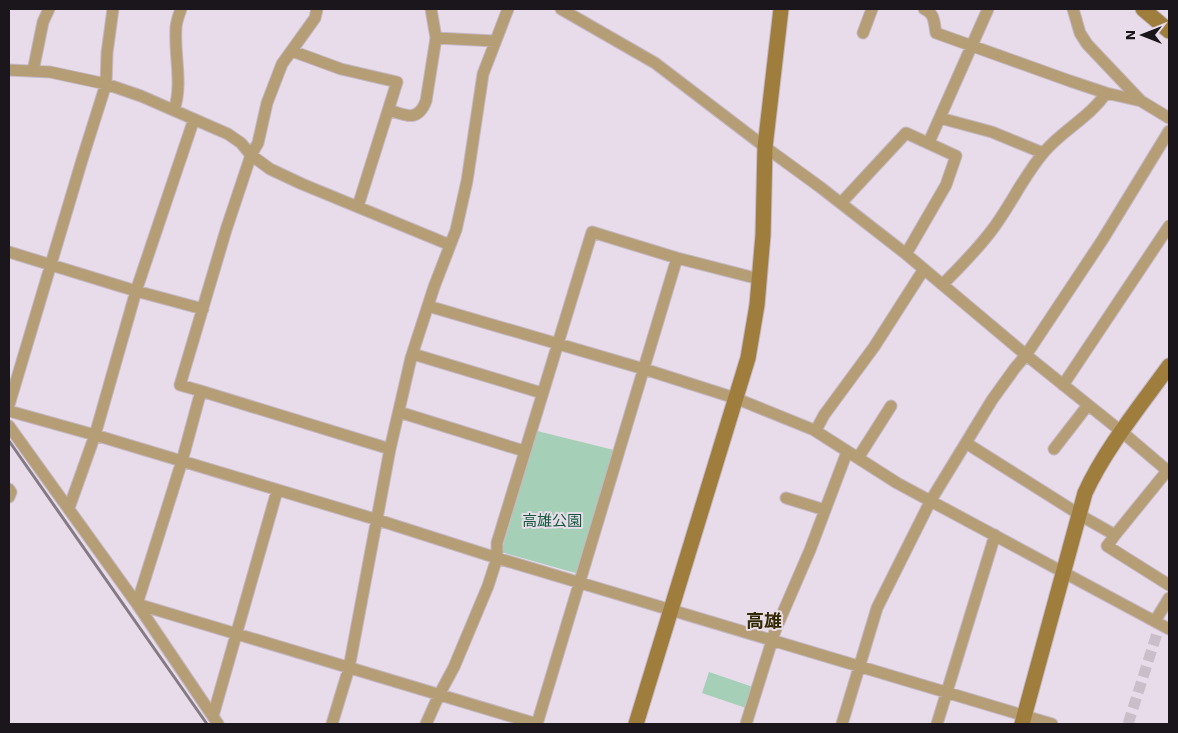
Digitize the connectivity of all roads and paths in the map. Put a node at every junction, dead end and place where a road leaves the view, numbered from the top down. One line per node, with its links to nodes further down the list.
1 (50, 9): 21 (street)
2 (113, 9): 22 (street)
3 (180, 9): 25 (street)
4 (317, 9): 19 (street)
5 (431, 9): 16 (street)
6 (508, 9): 17 (street)
7 (561, 9): 32 (street)
8 (781, 9): 32 (street)
9 (872, 9): 15 (street)
10 (988, 9): 18 (street)
11 (1073, 9): 24 (street)
12 (1143, 9): 14 (street)
13 (929, 10): 18 (street)
14 (1169, 31)
15 (862, 33)
16 (436, 38): 17 (street); 26 (street)
17 (495, 40): 38 (street)
18 (972, 46): 23 (street); 27 (street)
19 (292, 51): 26 (street); 34 (street)
20 (9, 70): 21 (street)
21 (33, 70): 22 (street)
22 (106, 84): 25 (street); 42 (street)
23 (1106, 93): 24 (street); 33 (street)
24 (1141, 101): 28 (street)
25 (174, 110): 29 (street)
26 (389, 110): 36 (street)
27 (940, 118): 31 (street); 33 (street)
28 (1169, 118)
29 (194, 119): 34 (street); 46 (street)
30 (1169, 131): 51 (street)
31 (929, 142): 35 (street); 40 (street)
32 (765, 147): 35 (street); 44 (street)
33 (1043, 153): 45 (street)
34 (251, 155): 36 (street); 48 (street)
35 (841, 203): 40 (street)
36 (358, 206): 38 (street)
37 (1169, 226): 54 (street)
38 (450, 245): 47 (street)
39 (9, 252): 42 (street)
40 (906, 254): 43 (street)
41 (677, 258): 44 (street); 49 (street); 53 (street)
42 (51, 265): 46 (street); 58 (street)
43 (924, 269): 45 (street); 64 (street)
44 (759, 279): 57 (street)
45 (943, 284): 51 (street)
46 (136, 291): 48 (street); 66 (street)
47 (428, 306): 49 (street); 50 (street)
48 (202, 309): 55 (street)
49 (557, 343): 53 (street); 56 (street)
50 (413, 354): 56 (street); 62 (street)
51 (1026, 355): 54 (street); 67 (street)
52 (1169, 366): 65 (street)
53 (644, 369): 57 (street); 88 (street)
54 (1063, 385): 59 (street)
55 (201, 391): 68 (street); 73 (street)
56 (542, 393): 70 (street)
57 (735, 398): 64 (street); 92 (street)
58 (9, 405)
59 (1088, 405): 65 (street); 69 (street)
60 (891, 406): 72 (street)
61 (9, 411): 66 (street)
62 (399, 412): 68 (street); 70 (street)
63 (9, 426): 80 (street)
64 (816, 430): 71 (street)
65 (1122, 432): 74 (street); 82 (street)
66 (95, 435): 73 (street); 80 (street)
67 (966, 443): 79 (street); 82 (street)
68 (390, 449): 83 (street)
69 (1054, 449)
70 (524, 451): 86 (street)
71 (848, 452): 72 (street); 81 (street)
72 (858, 458): 79 (street)
73 (182, 461): 76 (street); 91 (street)
74 (1168, 472): 85 (street)
75 (9, 489): 77 (street)
76 (277, 491): 83 (street); 95 (street)
77 (9, 497)
78 (786, 498): 81 (street)
79 (931, 500): 84 (street); 97 (street)
80 (69, 508): 91 (street)
81 (825, 510): 96 (street)
82 (1079, 513): 85 (street); 87 (street)
83 (378, 520): 86 (street); 98 (street)
84 (995, 535): 87 (street); 99 (street)
85 (1115, 535): 89 (street)
86 (497, 558): 88 (street); 100 (street)
87 (1063, 572): 93 (street); 102 (street)
88 (580, 582): 92 (street); 105 (street)
89 (1169, 585)
90 (1169, 598): 93 (street)
91 (137, 604): 95 (street); 101 (street)
92 (672, 610): 96 (street); 106 (street)
93 (1156, 621): 94 (street)
94 (1169, 629)
95 (236, 633): 98 (street); 101 (street)
96 (772, 640): 97 (street); 107 (street)
97 (860, 666): 99 (street); 108 (street)
98 (349, 668): 100 (street); 103 (street)
99 (947, 693): 102 (street); 109 (street)
100 (439, 695): 104 (street); 105 (street)
101 (216, 720)
102 (1023, 720): 110 (street)
103 (332, 724)
104 (426, 724)
105 (537, 724)
106 (636, 724)
107 (746, 724)
108 (842, 724)
109 (937, 724)
110 (1052, 724)

